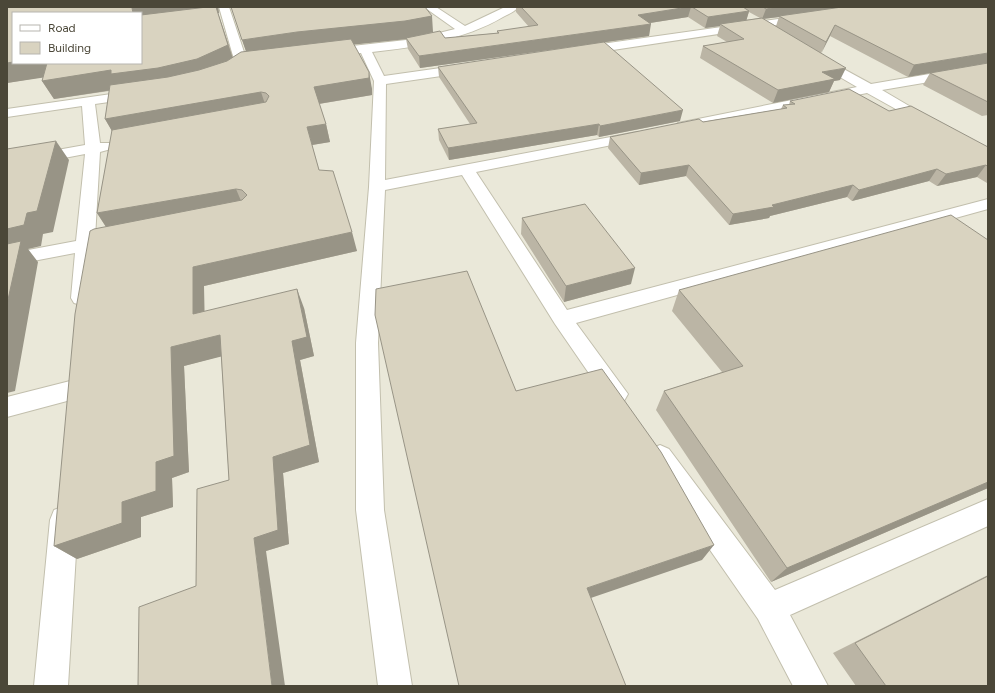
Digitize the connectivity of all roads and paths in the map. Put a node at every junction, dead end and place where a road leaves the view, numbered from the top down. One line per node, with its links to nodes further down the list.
1 (429, 7): 7 (street)
2 (513, 7): 7 (street)
3 (223, 14): 16 (street)
4 (743, 14): 6 (street)
5 (816, 17): 6 (street)
6 (762, 26): 8 (street); 9 (street)
7 (464, 31): 10 (street)
8 (775, 34)
9 (606, 48): 12 (street); 14 (street)
10 (365, 49): 11 (street); 20 (street)
11 (343, 51)
12 (567, 53)
13 (808, 53): 21 (street)
14 (617, 58)
15 (256, 61): 16 (street)
16 (242, 64): 19 (street)
17 (481, 66): 20 (street)
18 (988, 68): 21 (street)
19 (218, 78)
20 (380, 81): 34 (street)
21 (866, 89): 26 (street); 28 (street)
22 (154, 92): 23 (street)
23 (88, 100): 24 (street); 31 (street)
24 (7, 113)
25 (682, 114): 26 (street)
26 (693, 124): 27 (street)
27 (670, 129)
28 (941, 130)
29 (647, 134): 33 (street)
30 (123, 143): 31 (street)
31 (93, 149): 32 (street); 37 (street)
32 (7, 164)
33 (467, 170): 34 (street); 39 (street)
34 (377, 187): 51 (street)
35 (988, 204): 39 (street)
36 (115, 239): 37 (street)
37 (85, 245): 38 (street); 40 (street)
38 (7, 260)
39 (562, 319): 44 (street)
40 (79, 322)
41 (76, 367): 42 (street)
42 (74, 390): 43 (street); 45 (street)
43 (7, 407)
44 (626, 409)
45 (72, 414)
46 (650, 441): 49 (street)
47 (65, 499): 50 (street)
48 (988, 512): 49 (street)
49 (769, 608): 52 (street)
50 (51, 686)
51 (395, 686)
52 (810, 686)

